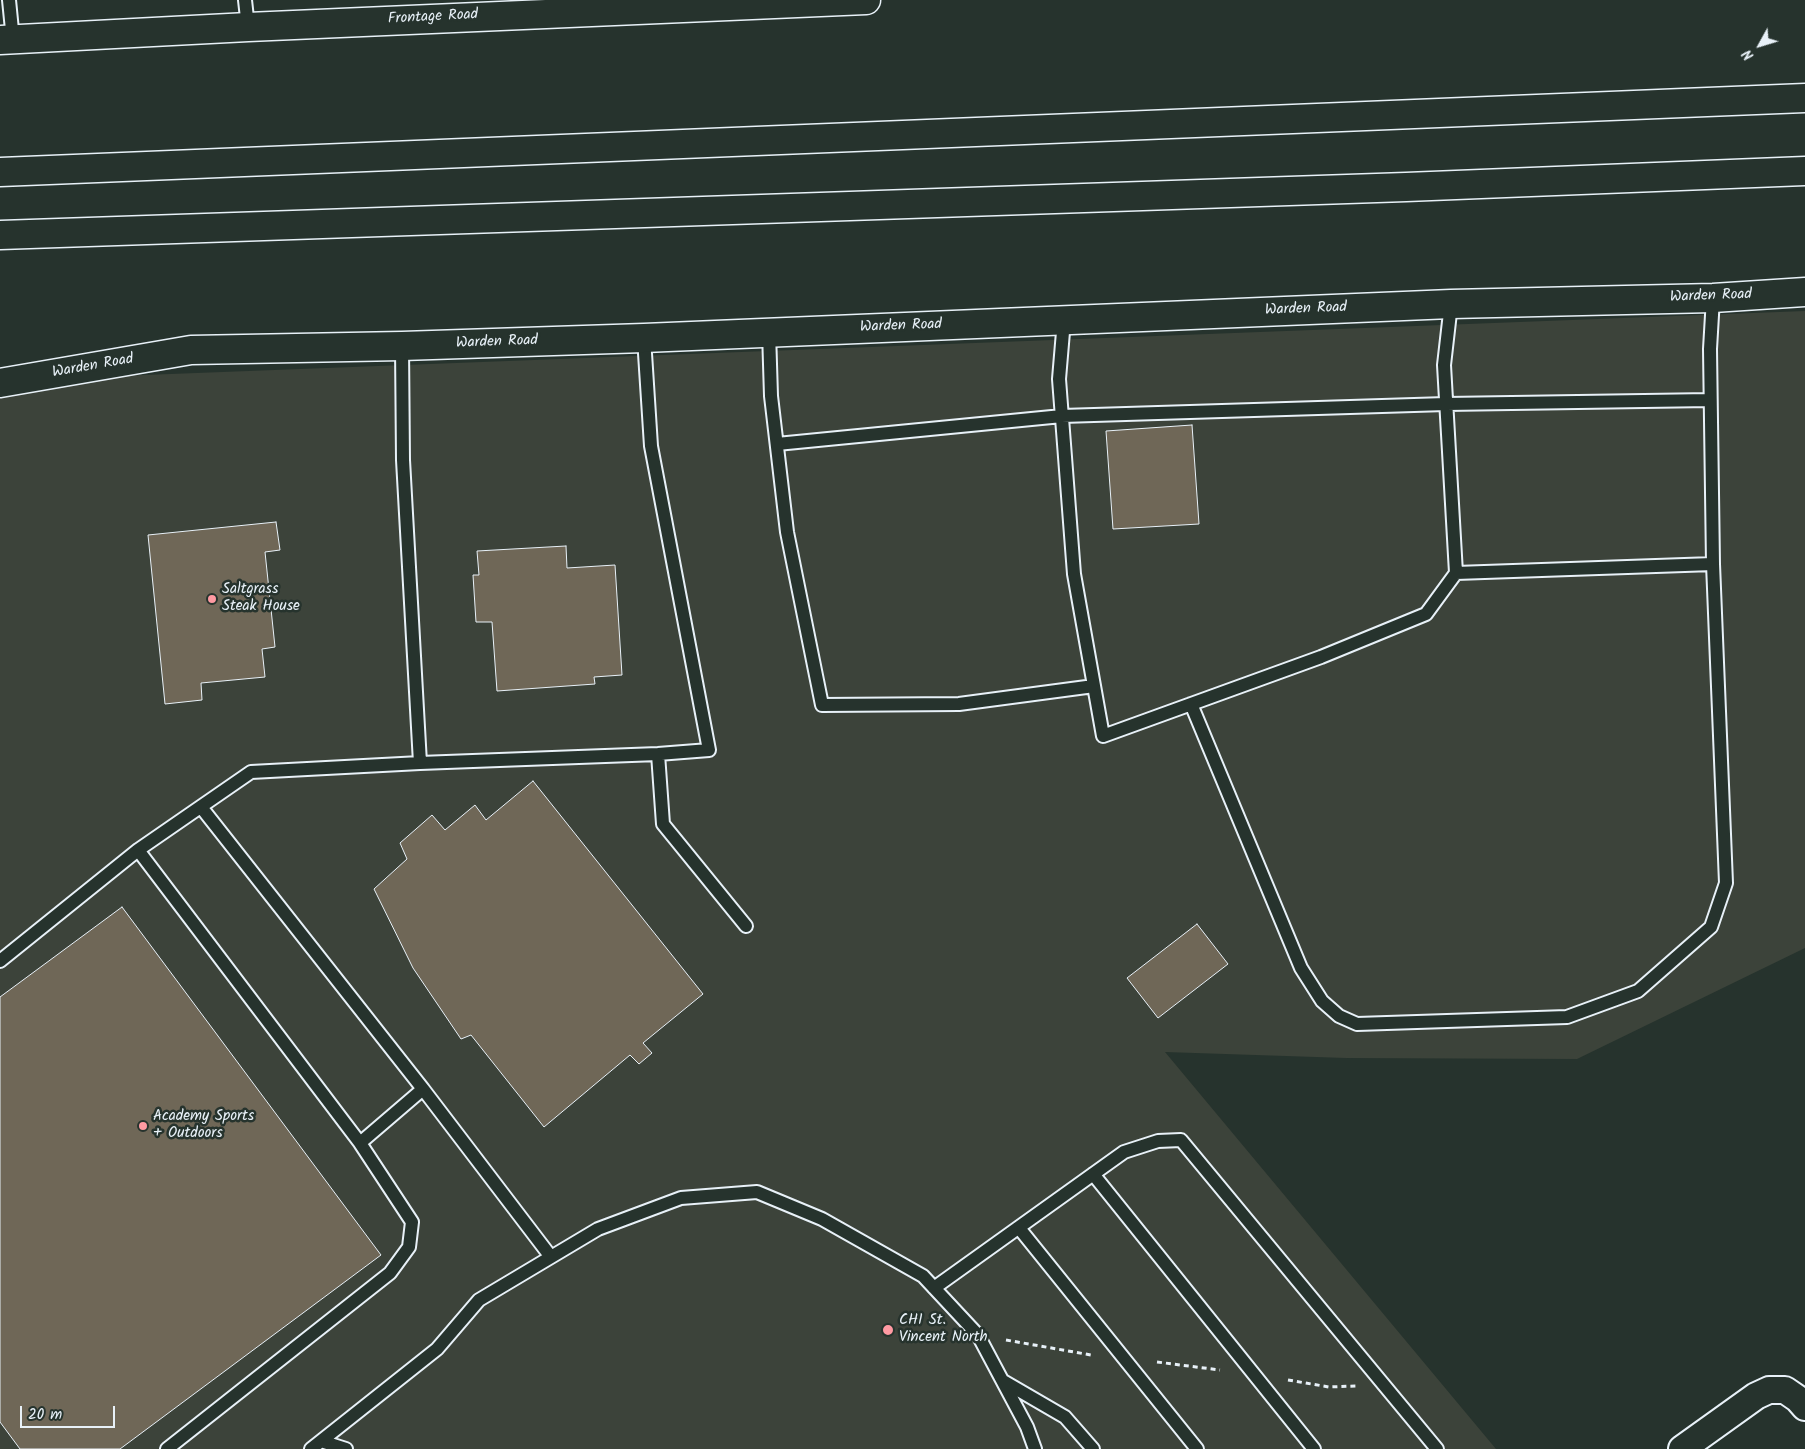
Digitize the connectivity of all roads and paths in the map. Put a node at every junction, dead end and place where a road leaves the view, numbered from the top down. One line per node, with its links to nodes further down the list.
1 (8, 0): 6 (lane)
2 (245, 0): 5 (lane)
3 (866, 0): 4 (main road, Frontage Road)
4 (536, 7): 5 (main road, Frontage Road)
5 (248, 26): 6 (main road, Frontage Road)
6 (7, 40)
7 (1805, 98): 9 (main road)
8 (1805, 171): 10 (main road)
9 (0, 172)
10 (0, 235)
11 (1805, 292): 12 (main road, Warden Road)
12 (1713, 298): 13 (main road, Warden Road); 19 (lane)
13 (1451, 304): 14 (main road, Warden Road); 20 (lane)
14 (1064, 320): 15 (main road, Warden Road); 21 (lane)
15 (769, 332): 16 (main road, Warden Road); 22 (lane)
16 (644, 338): 17 (main road, Warden Road); 27 (lane)
17 (402, 346): 18 (main road, Warden Road); 28 (lane)
18 (0, 383)
19 (1710, 400): 20 (lane); 23 (lane)
20 (1446, 404): 21 (lane); 24 (lane)
21 (1062, 416): 22 (lane); 25 (lane)
22 (777, 444): 25 (lane)
23 (1713, 564): 24 (lane); 26 (lane)
24 (1456, 572): 26 (lane)
25 (1094, 686): 26 (lane)
26 (1191, 704)
27 (658, 754): 28 (lane); 31 (lane)
28 (420, 763): 29 (lane)
29 (201, 807): 30 (lane); 33 (lane)
30 (138, 850): 32 (lane); 34 (lane)
31 (746, 926)
32 (0, 961)
33 (423, 1089): 34 (lane); 37 (lane)
34 (360, 1143): 46 (lane)
35 (1093, 1174): 36 (lane); 41 (lane); 43 (lane)
36 (1019, 1228): 38 (lane); 40 (lane)
37 (551, 1257): 38 (lane); 45 (lane)
38 (934, 1288): 39 (lane)
39 (978, 1335): 40 (path); 42 (lane)
40 (1124, 1359): 41 (path); 50 (lane)
41 (1254, 1375): 43 (path); 51 (lane)
42 (1002, 1381): 48 (lane); 49 (lane)
43 (1384, 1385): 52 (lane)
44 (1805, 1408): 53 (street)
45 (316, 1445): 47 (lane)
46 (167, 1449)
47 (346, 1449)
48 (1035, 1449)
49 (1093, 1449)
50 (1197, 1449)
51 (1314, 1449)
52 (1437, 1449)
53 (1682, 1449)

